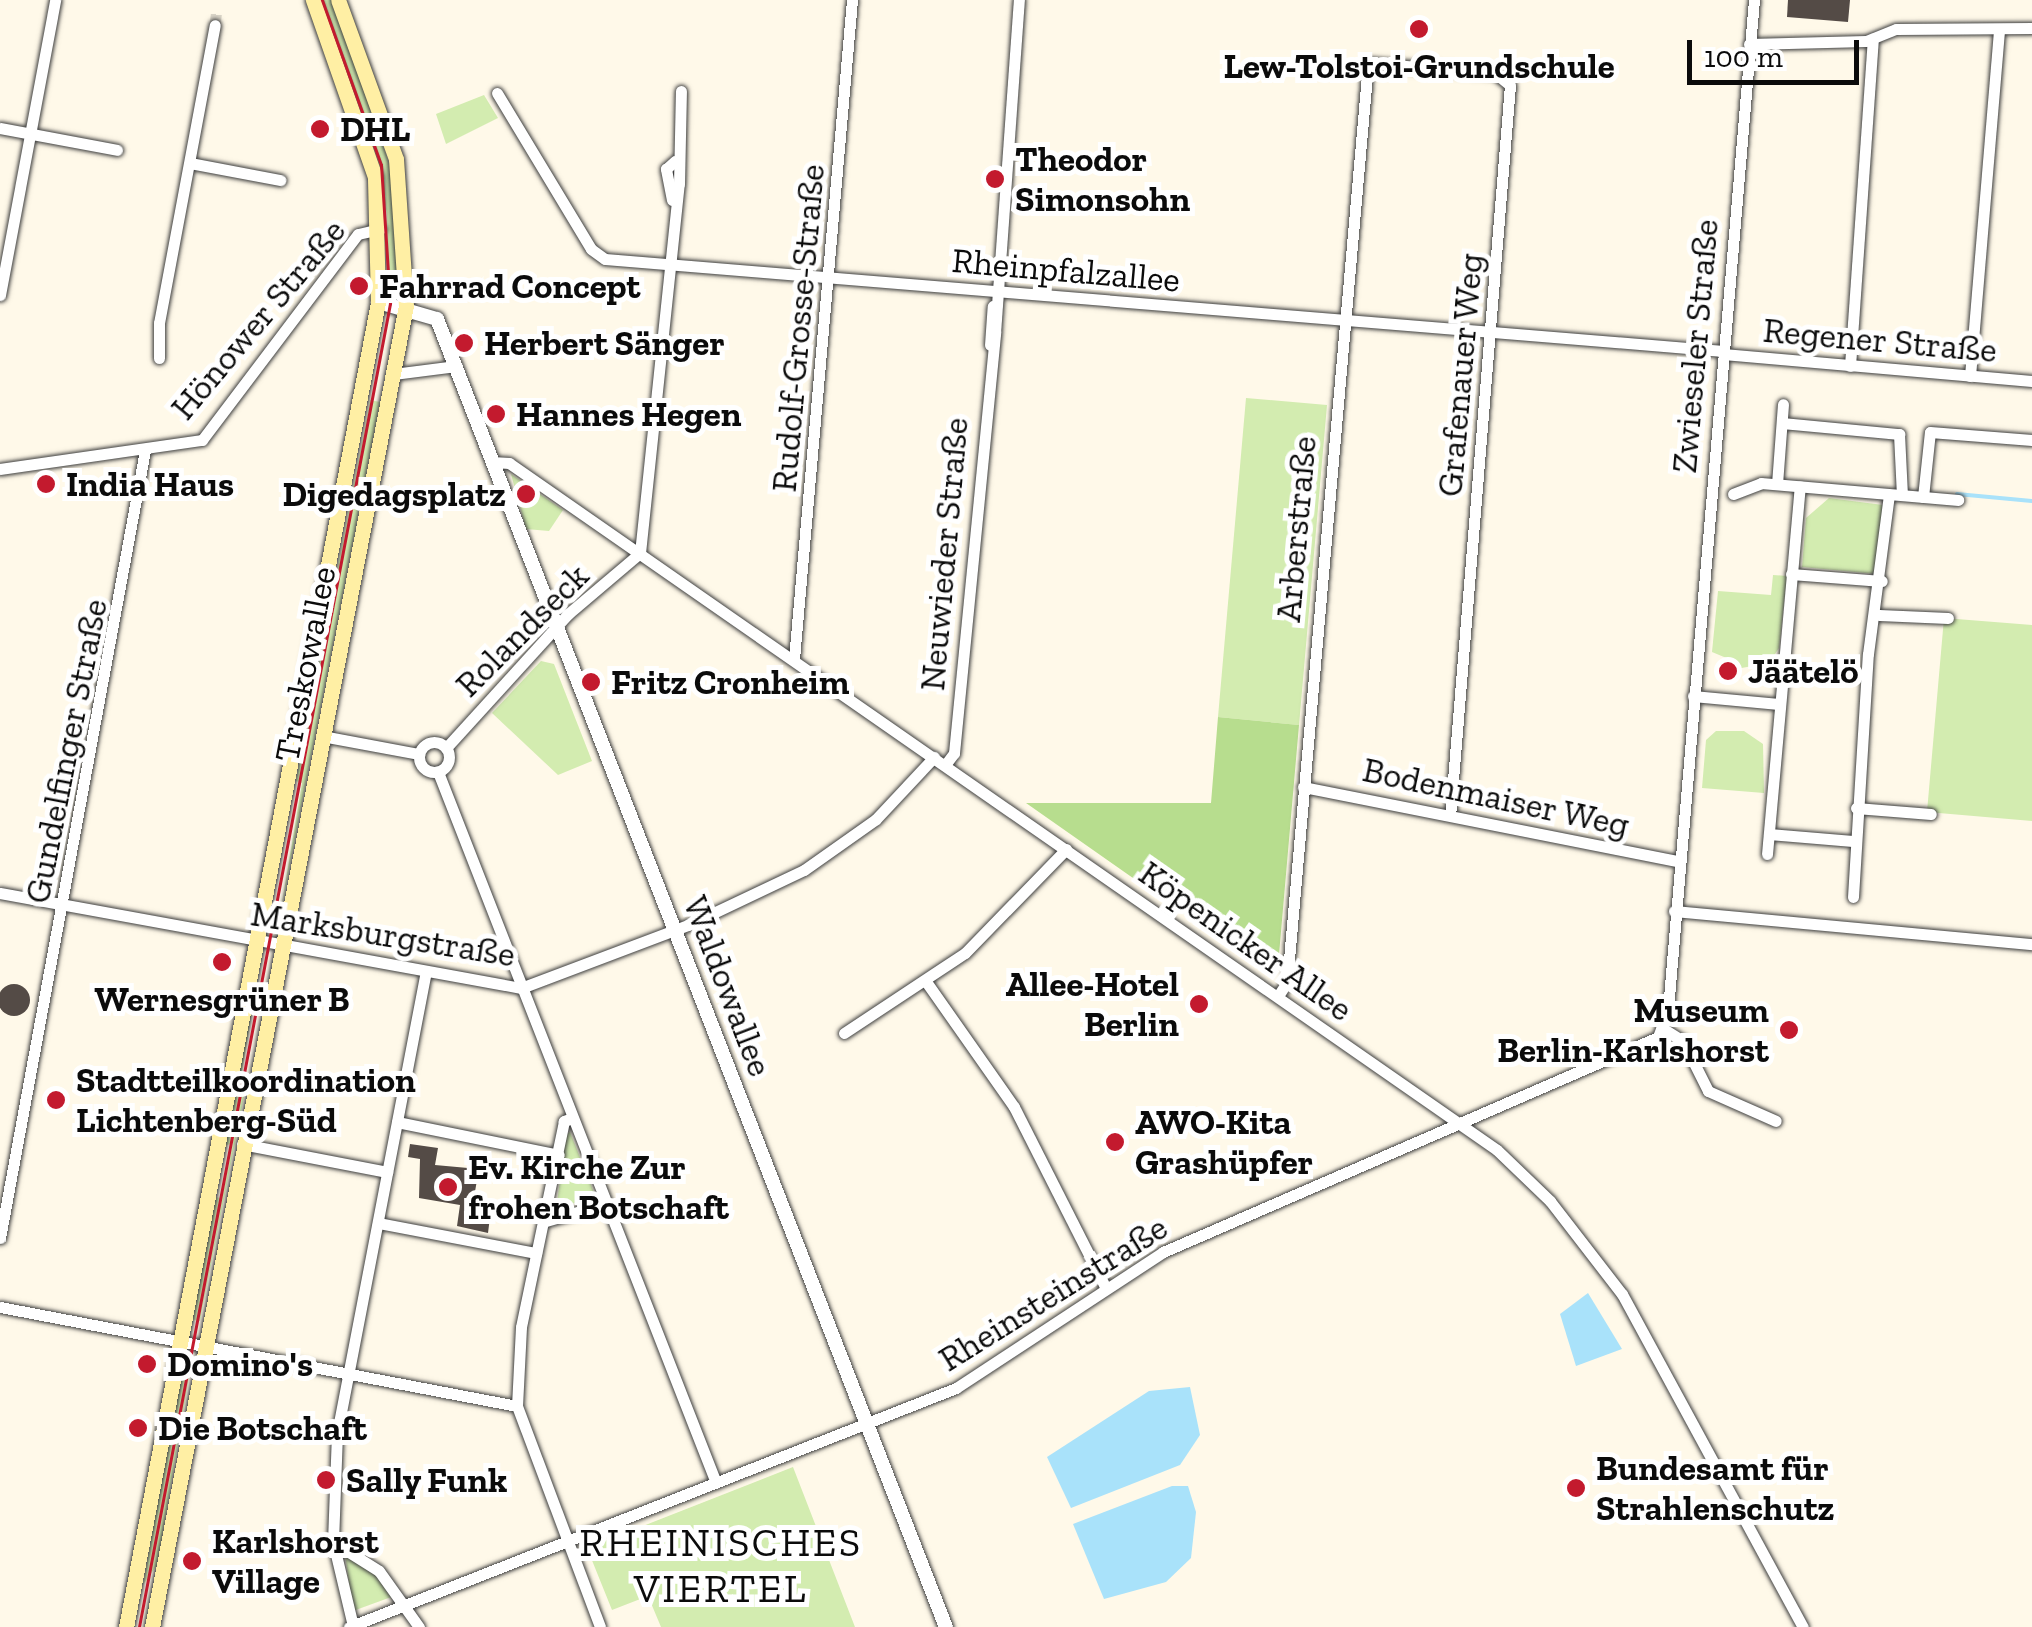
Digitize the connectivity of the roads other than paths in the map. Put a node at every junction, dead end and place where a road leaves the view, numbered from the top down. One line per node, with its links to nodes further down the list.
1 (55, 0): 16 (street)
2 (313, 0): 20 (main road, Treskowallee)
3 (338, 0): 26 (main road, Treskowallee)
4 (852, 0): 22 (street, Rudolf-Grosse-Straße)
5 (1019, 0): 24 (street, Neuwieder Straße)
6 (1754, 0): 11 (street, Zwieseler Straße)
7 (214, 25): 18 (street, Hönower Straße)
8 (2032, 28): 9 (street)
9 (1999, 29): 10 (street); 34 (street)
10 (1873, 39): 11 (street); 32 (street)
11 (1750, 44): 29 (street, Zwieseler Straße)
12 (1368, 63): 27 (street, Arberstraße); 28 (street, Grafenauer Weg)
13 (681, 91): 21 (street)
14 (496, 93): 21 (street, Rheinpfalzallee)
15 (0, 128): 16 (street)
16 (30, 134): 17 (street); 23 (street)
17 (117, 150)
18 (190, 163): 19 (street, Hönower Straße); 30 (street, Hönower Straße)
19 (280, 180)
20 (380, 229): 25 (main road, Treskowallee); 39 (street, Hönower Straße)
21 (666, 264): 22 (street, Rheinpfalzallee); 48 (street)
22 (830, 279): 24 (street, Rheinpfalzallee); 54 (street, Rudolf-Grosse-Straße)
23 (0, 295)
24 (994, 299): 27 (street, Rheinpfalzallee); 61 (street, Neuwieder Straße)
25 (378, 302): 26 (street, Waldowallee); 77 (main road, Treskowallee)
26 (406, 306): 31 (street, Waldowallee); 33 (main road, Treskowallee)
27 (1346, 320): 28 (street, Rheinpfalzallee); 63 (street, Arberstraße)
28 (1492, 332): 29 (street, Rheinpfalzallee); 66 (street, Grafenauer Weg)
29 (1722, 352): 32 (street, Regener Straße); 55 (street, Zwieseler Straße)
30 (160, 358)
31 (456, 366): 33 (street); 40 (street, Waldowallee)
32 (1850, 366): 34 (street, Regener Straße)
33 (393, 374): 57 (main road, Treskowallee)
34 (1970, 376): 35 (street, Regener Straße)
35 (2032, 381)
36 (1783, 404): 37 (street)
37 (1782, 422): 42 (street); 45 (street)
38 (2032, 440): 46 (street)
39 (145, 450): 41 (street, Hönower Straße); 74 (street, Gundelfinger Straße)
40 (492, 462): 48 (street, Köpenicker Allee); 53 (street, Waldowallee)
41 (0, 469)
42 (1777, 484): 43 (street, Zwieseler Straße); 44 (street, Zwieseler Straße)
43 (1800, 486): 45 (street, Zwieseler Straße); 49 (street)
44 (1734, 494)
45 (1896, 494): 46 (street, Zwieseler Straße); 50 (street)
46 (1923, 497): 47 (street, Zwieseler Straße)
47 (1958, 500)
48 (640, 553): 53 (street, Rolandseck); 54 (street, Köpenicker Allee)
49 (1791, 574): 50 (street); 56 (street)
50 (1882, 581): 51 (street)
51 (1879, 615): 52 (street); 64 (street)
52 (1948, 618)
53 (557, 628): 58 (street, Rolandseck); 76 (street, Waldowallee)
54 (794, 659): 60 (street, Köpenicker Allee)
55 (1692, 696): 56 (street); 71 (street, Zwieseler Straße)
56 (1780, 704): 67 (street)
57 (322, 736): 59 (street, Rolandseck); 79 (main road, Treskowallee)
58 (446, 748): 59 (street, Rolandseck); 62 (street, Rolandseck)
59 (419, 754): 62 (street)
60 (934, 757): 61 (street, Köpenicker Allee); 76 (street, Marksburgstraße)
61 (946, 765): 69 (street, Köpenicker Allee)
62 (438, 772): 82 (street)
63 (1303, 786): 66 (street, Bodenmaiser Weg); 83 (street, Arberstraße)
64 (1856, 808): 65 (street); 68 (street)
65 (1930, 814)
66 (1450, 816): 71 (street, Bodenmaiser Weg)
67 (1770, 834): 68 (street); 70 (street)
68 (1853, 841): 73 (street)
69 (1066, 849): 81 (street); 83 (street, Köpenicker Allee)
70 (1767, 854)
71 (1678, 861): 75 (street, Zwieseler Straße)
72 (0, 892): 74 (street, Marksburgstraße)
73 (1853, 897)
74 (64, 905): 77 (street, Marksburgstraße); 96 (street, Gundelfinger Straße)
75 (1674, 911): 78 (street); 84 (street, Zwieseler Straße)
76 (674, 931): 82 (street, Marksburgstraße); 104 (street, Waldowallee)
77 (257, 942): 79 (street, Marksburgstraße); 100 (main road, Treskowallee)
78 (2032, 944)
79 (282, 947): 80 (street, Marksburgstraße); 90 (main road, Treskowallee)
80 (425, 974): 82 (street, Marksburgstraße); 87 (street)
81 (927, 983): 85 (street); 98 (street)
82 (521, 988): 86 (street)
83 (1278, 996): 89 (street, Köpenicker Allee)
84 (1662, 1028): 88 (street); 89 (street, Rheinsteinstraße)
85 (844, 1033)
86 (572, 1118): 91 (street); 93 (street)
87 (397, 1122): 91 (street); 92 (street)
88 (1776, 1122)
89 (1463, 1124): 98 (street, Rheinsteinstraße); 115 (street, Köpenicker Allee)
90 (242, 1144): 92 (street); 101 (main road, Treskowallee)
91 (559, 1156): 94 (street)
92 (387, 1172): 95 (street)
93 (606, 1204): 94 (street); 105 (street)
94 (546, 1221): 97 (street)
95 (378, 1222): 97 (street); 102 (street)
96 (0, 1238)
97 (536, 1253): 103 (street)
98 (1105, 1286): 104 (street, Rheinsteinstraße)
99 (0, 1307): 100 (street)
100 (180, 1342): 101 (street); 110 (main road, Treskowallee)
101 (204, 1346): 102 (street); 111 (main road, Treskowallee)
102 (349, 1374): 103 (street); 106 (street)
103 (516, 1406): 107 (street)
104 (867, 1425): 105 (street, Rheinsteinstraße); 114 (street, Waldowallee)
105 (716, 1484): 107 (street, Rheinsteinstraße)
106 (333, 1542): 108 (street); 109 (street)
107 (568, 1542): 108 (street, Rheinsteinstraße); 113 (street)
108 (407, 1604): 109 (street, Rheinsteinstraße); 112 (street)
109 (351, 1626)
110 (126, 1627)
111 (152, 1627)
112 (419, 1627)
113 (600, 1627)
114 (946, 1627)
115 (1803, 1627)

